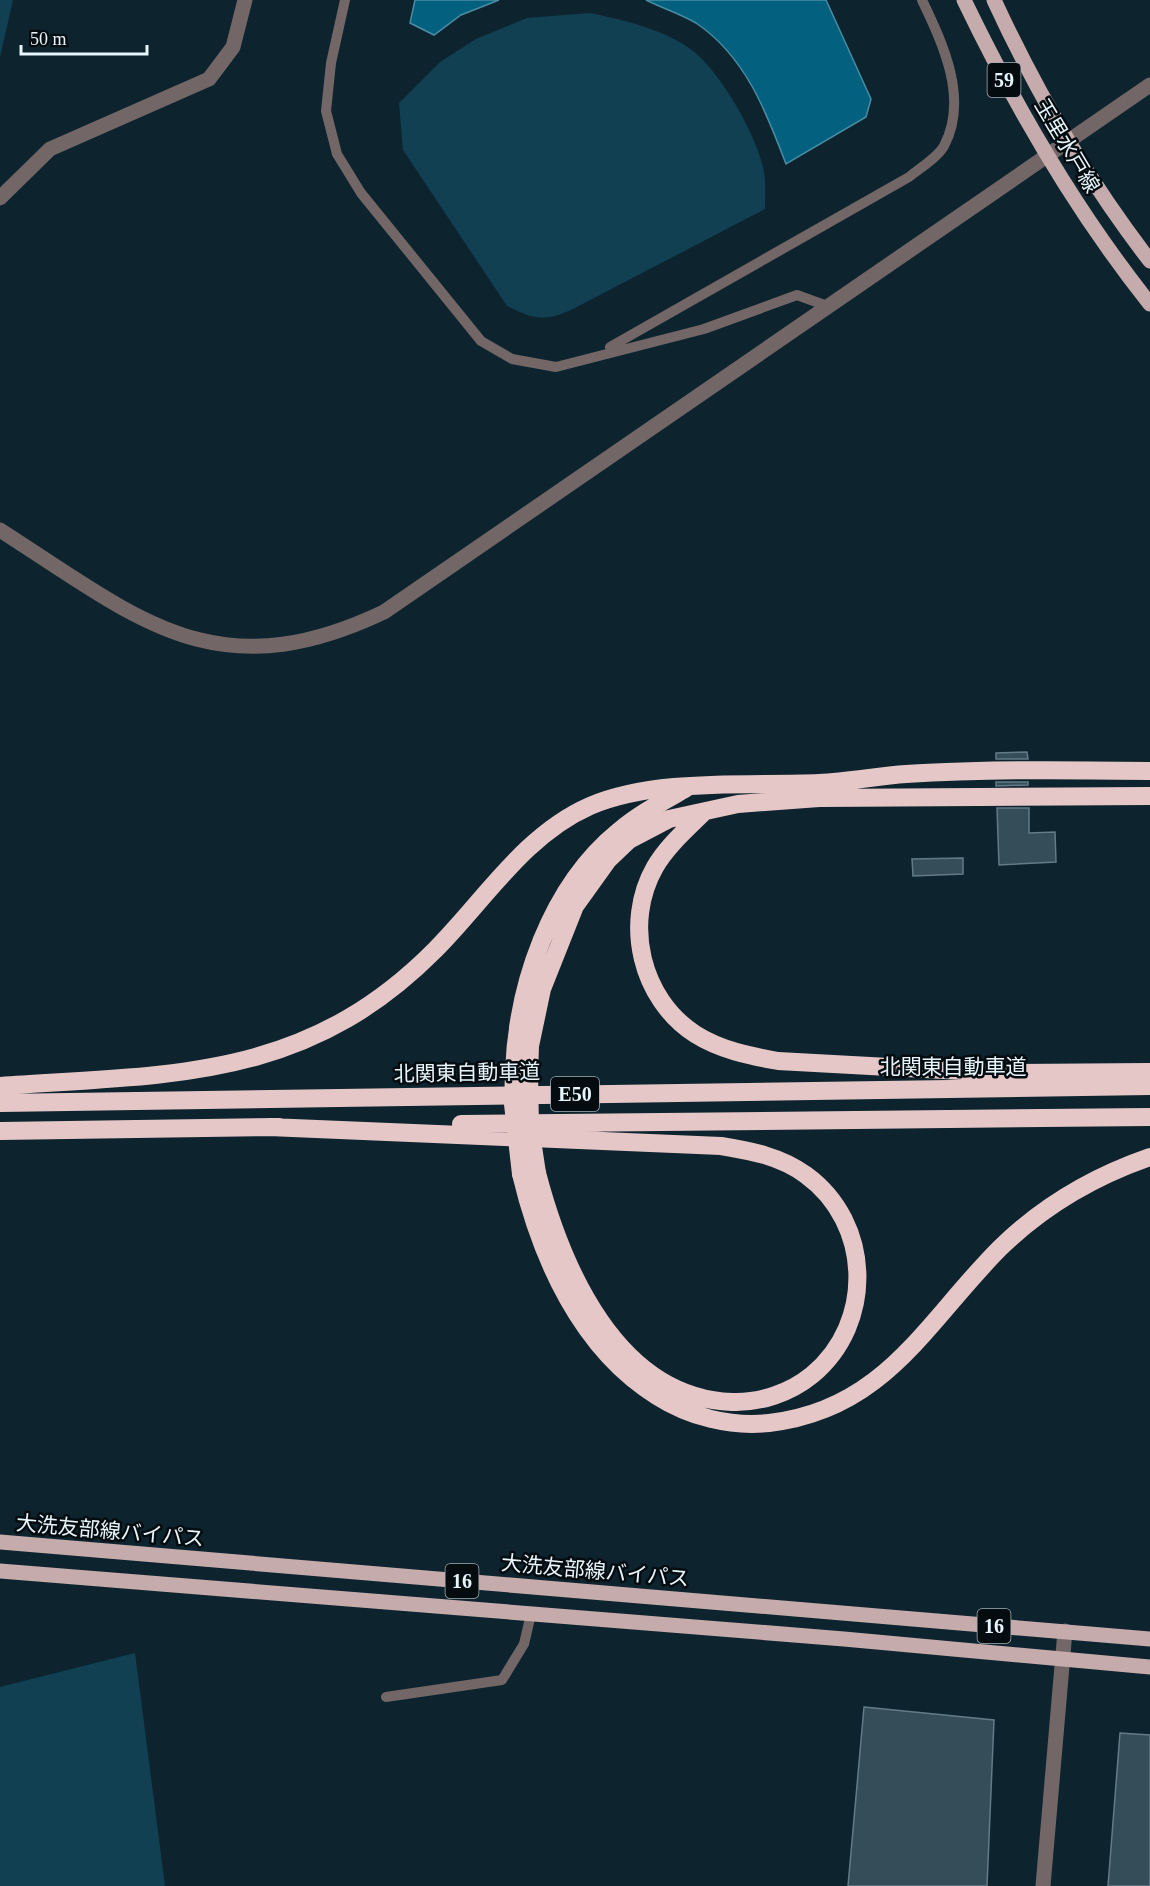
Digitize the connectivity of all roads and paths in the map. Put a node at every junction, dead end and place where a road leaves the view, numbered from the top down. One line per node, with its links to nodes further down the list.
1 (245, 0): 9 (street)
2 (345, 0): 13 (lane)
3 (922, 0): 13 (lane)
4 (964, 0): 8 (main road, 玉里水戸線 / 59)
5 (993, 0): 7 (main road, 玉里水戸線 / 59)
6 (1148, 90): 7 (street)
7 (1070, 142): 8 (street); 10 (main road, 玉里水戸線 / 59)
8 (1048, 157): 11 (main road, 玉里水戸線 / 59); 12 (street)
9 (0, 198)
10 (1149, 256)
11 (1150, 304)
12 (830, 307): 13 (lane); 14 (street)
13 (600, 353)
14 (0, 530)
15 (1150, 771): 16 (highway)
16 (687, 788): 20 (highway); 21 (highway)
17 (1150, 796): 18 (highway)
18 (704, 812): 19 (highway); 20 (highway)
19 (1150, 1072)
20 (522, 1073): 28 (highway, bridge)
21 (0, 1086)
22 (1150, 1086): 23 (highway, 北関東自動車道 / E50)
23 (0, 1103)
24 (1150, 1117): 25 (highway, E50)
25 (269, 1127): 26 (highway, E50); 28 (highway)
26 (0, 1131)
27 (1150, 1157): 28 (highway)
28 (529, 1174)
29 (0, 1542): 32 (main road, 大洗友部線バイパス / 16)
30 (0, 1571): 31 (main road, 16)
31 (531, 1614): 34 (main road, 16); 36 (lane)
32 (1065, 1631): 33 (main road, 大洗友部線バイパス / 16); 34 (street)
33 (1150, 1639)
34 (1062, 1660): 35 (main road, 16); 37 (street)
35 (1150, 1667)
36 (386, 1697)
37 (1042, 1886)

